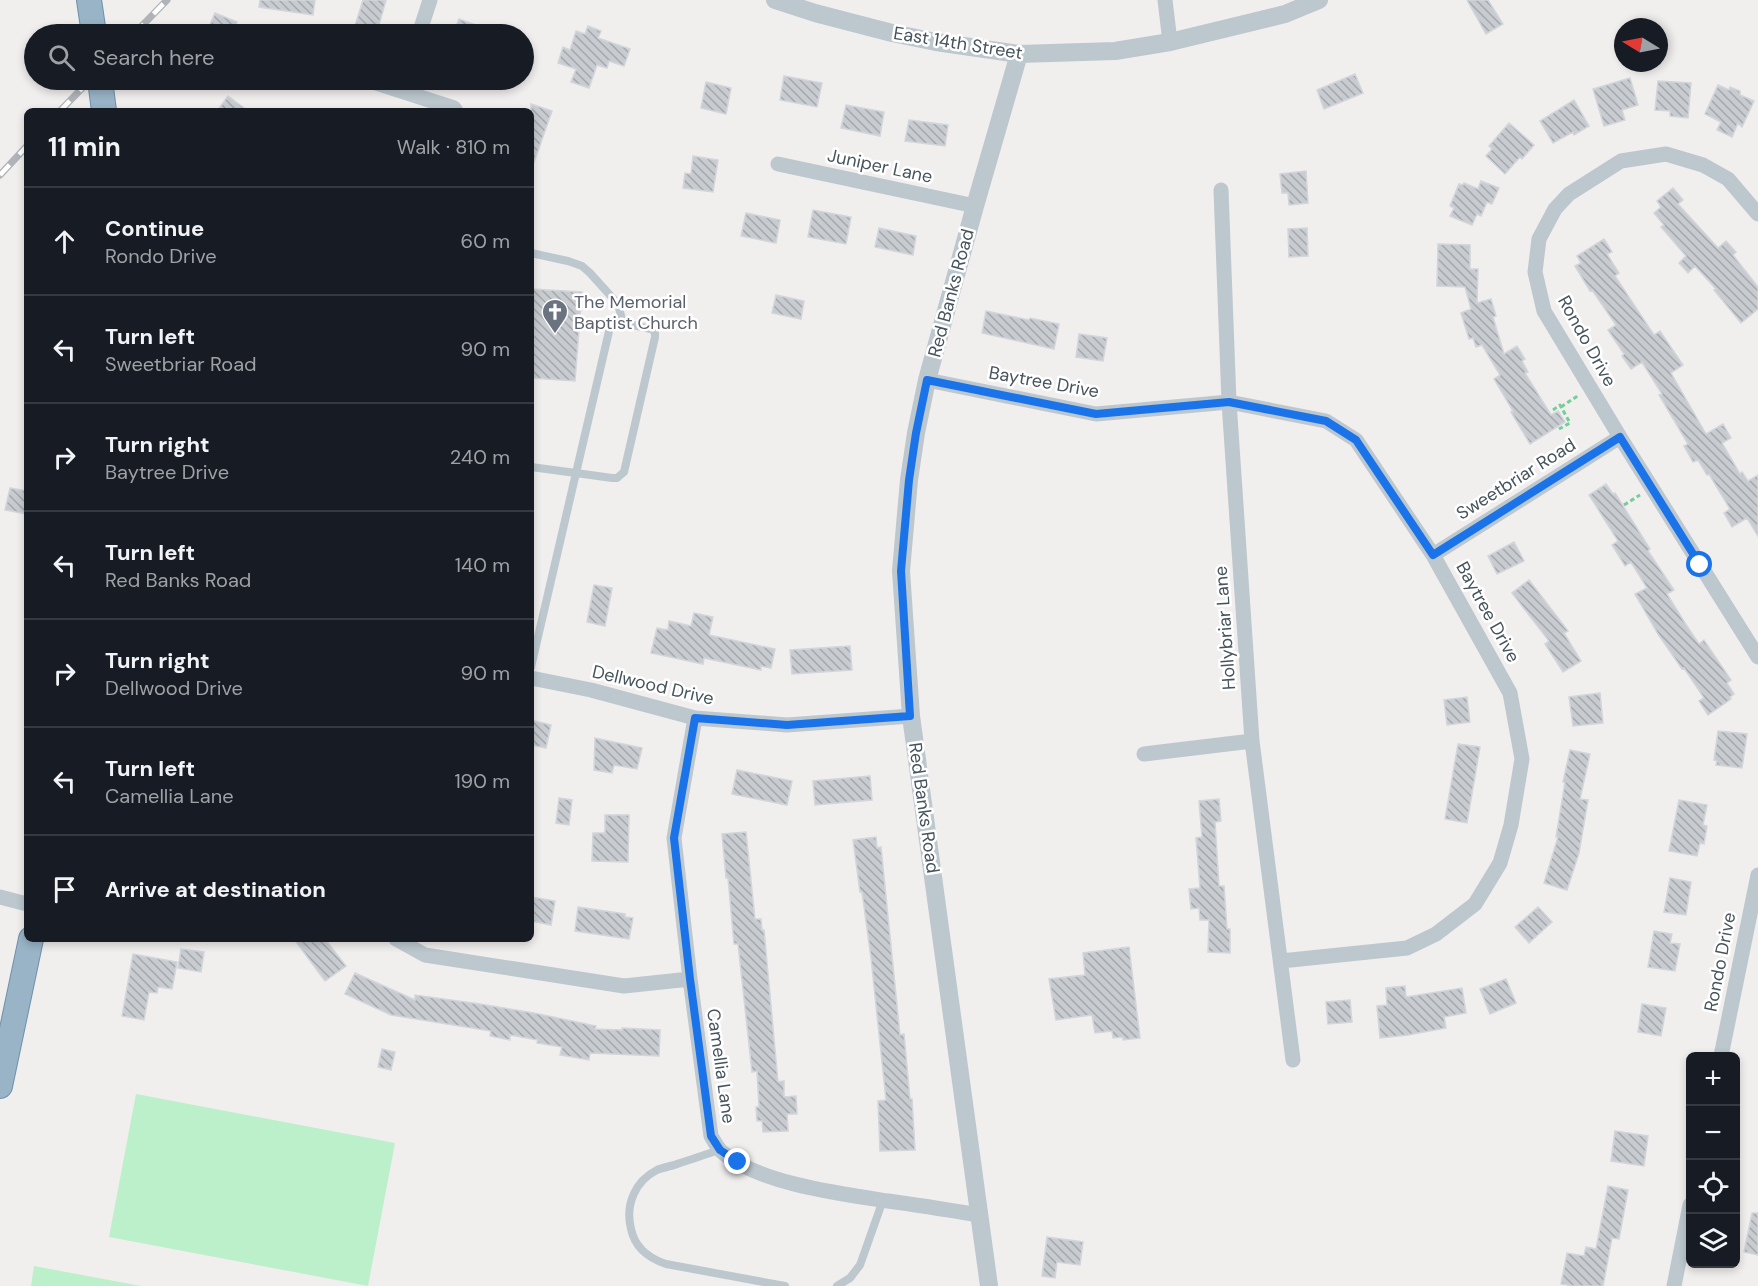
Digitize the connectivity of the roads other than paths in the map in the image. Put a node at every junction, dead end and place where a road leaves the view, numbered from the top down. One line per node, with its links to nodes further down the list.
1 (89, 0): 6 (highway)
2 (430, 0): 7 (street)
3 (775, 0): 9 (street, East 14th Street)
4 (1165, 0): 8 (street)
5 (1319, 0): 8 (street, East 14th Street)
6 (93, 24)
7 (422, 24)
8 (1170, 42): 9 (street, East 14th Street)
9 (1019, 54): 16 (street, Red Banks Road)
10 (101, 90): 12 (highway)
11 (413, 90): 13 (street)
12 (104, 108)
13 (454, 108)
14 (778, 164): 16 (street, Juniper Lane)
15 (1221, 190): 21 (street, Hollybriar Lane)
16 (975, 206): 20 (street, Red Banks Road)
17 (1758, 214): 22 (street, Rondo Drive)
18 (534, 254): 19 (lane)
19 (622, 323): 24 (lane); 24 (lane)
20 (927, 380): 21 (street, Baytree Drive); 29 (street, Red Banks Road)
21 (1229, 402): 25 (street, Baytree Drive); 31 (street, Hollybriar Lane)
22 (1620, 437): 25 (street, Sweetbriar Road); 27 (street, Rondo Drive)
23 (534, 467): 24 (lane)
24 (576, 473): 26 (lane)
25 (1433, 555): 39 (street, Baytree Drive)
26 (534, 654)
27 (1758, 657)
28 (534, 679): 30 (street, Dellwood Drive)
29 (910, 716): 30 (street, Dellwood Drive); 47 (street, Red Banks Road)
30 (695, 718): 40 (street, Camellia Lane)
31 (1252, 741): 32 (street); 39 (street, Hollybriar Lane)
32 (1144, 754)
33 (1758, 875): 36 (street, Rondo Drive)
34 (0, 897): 35 (street)
35 (24, 903)
36 (1755, 903): 41 (street, Rondo Drive)
37 (30, 942): 43 (highway)
38 (401, 942): 40 (street)
39 (1281, 961): 42 (street, Hollybriar Lane)
40 (690, 979): 44 (street, Camellia Lane)
41 (1722, 1052)
42 (1293, 1060)
43 (0, 1086)
44 (720, 1150): 45 (street, Camellia Lane); 48 (lane)
45 (883, 1200): 47 (street, Camellia Lane); 49 (lane)
46 (1688, 1214): 51 (street)
47 (979, 1215): 50 (street, Red Banks Road)
48 (785, 1286)
49 (837, 1286)
50 (989, 1286)
51 (1674, 1286)

